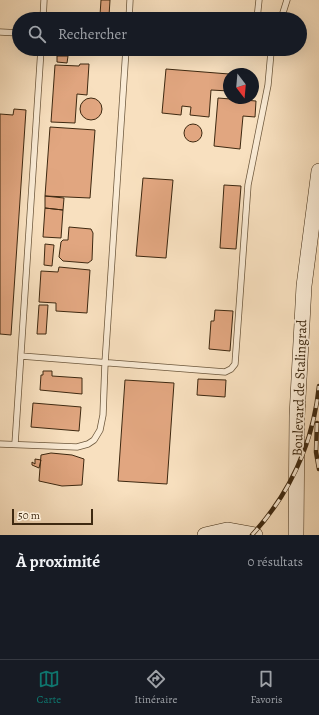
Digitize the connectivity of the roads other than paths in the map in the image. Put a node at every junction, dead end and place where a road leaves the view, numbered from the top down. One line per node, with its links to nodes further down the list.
1 (44, 0): 5 (lane)
2 (130, 0): 6 (lane)
3 (259, 0): 7 (lane)
4 (287, 0): 8 (lane)
5 (43, 12)
6 (129, 12)
7 (258, 12)
8 (283, 12)
9 (0, 32): 10 (lane)
10 (12, 33)
11 (41, 56): 15 (lane)
12 (126, 56): 16 (lane)
13 (271, 56): 16 (lane)
14 (319, 171): 19 (main road, Boulevard de Stalingrad)
15 (20, 356): 16 (lane); 18 (lane)
16 (105, 363): 18 (lane)
17 (0, 444): 18 (lane)
18 (15, 444)
19 (297, 456): 22 (main road); 23 (main road, Boulevard de Stalingrad); 24 (main road)
20 (205, 535): 21 (main road)
21 (255, 535)
22 (288, 535)
23 (296, 535)
24 (306, 535)

